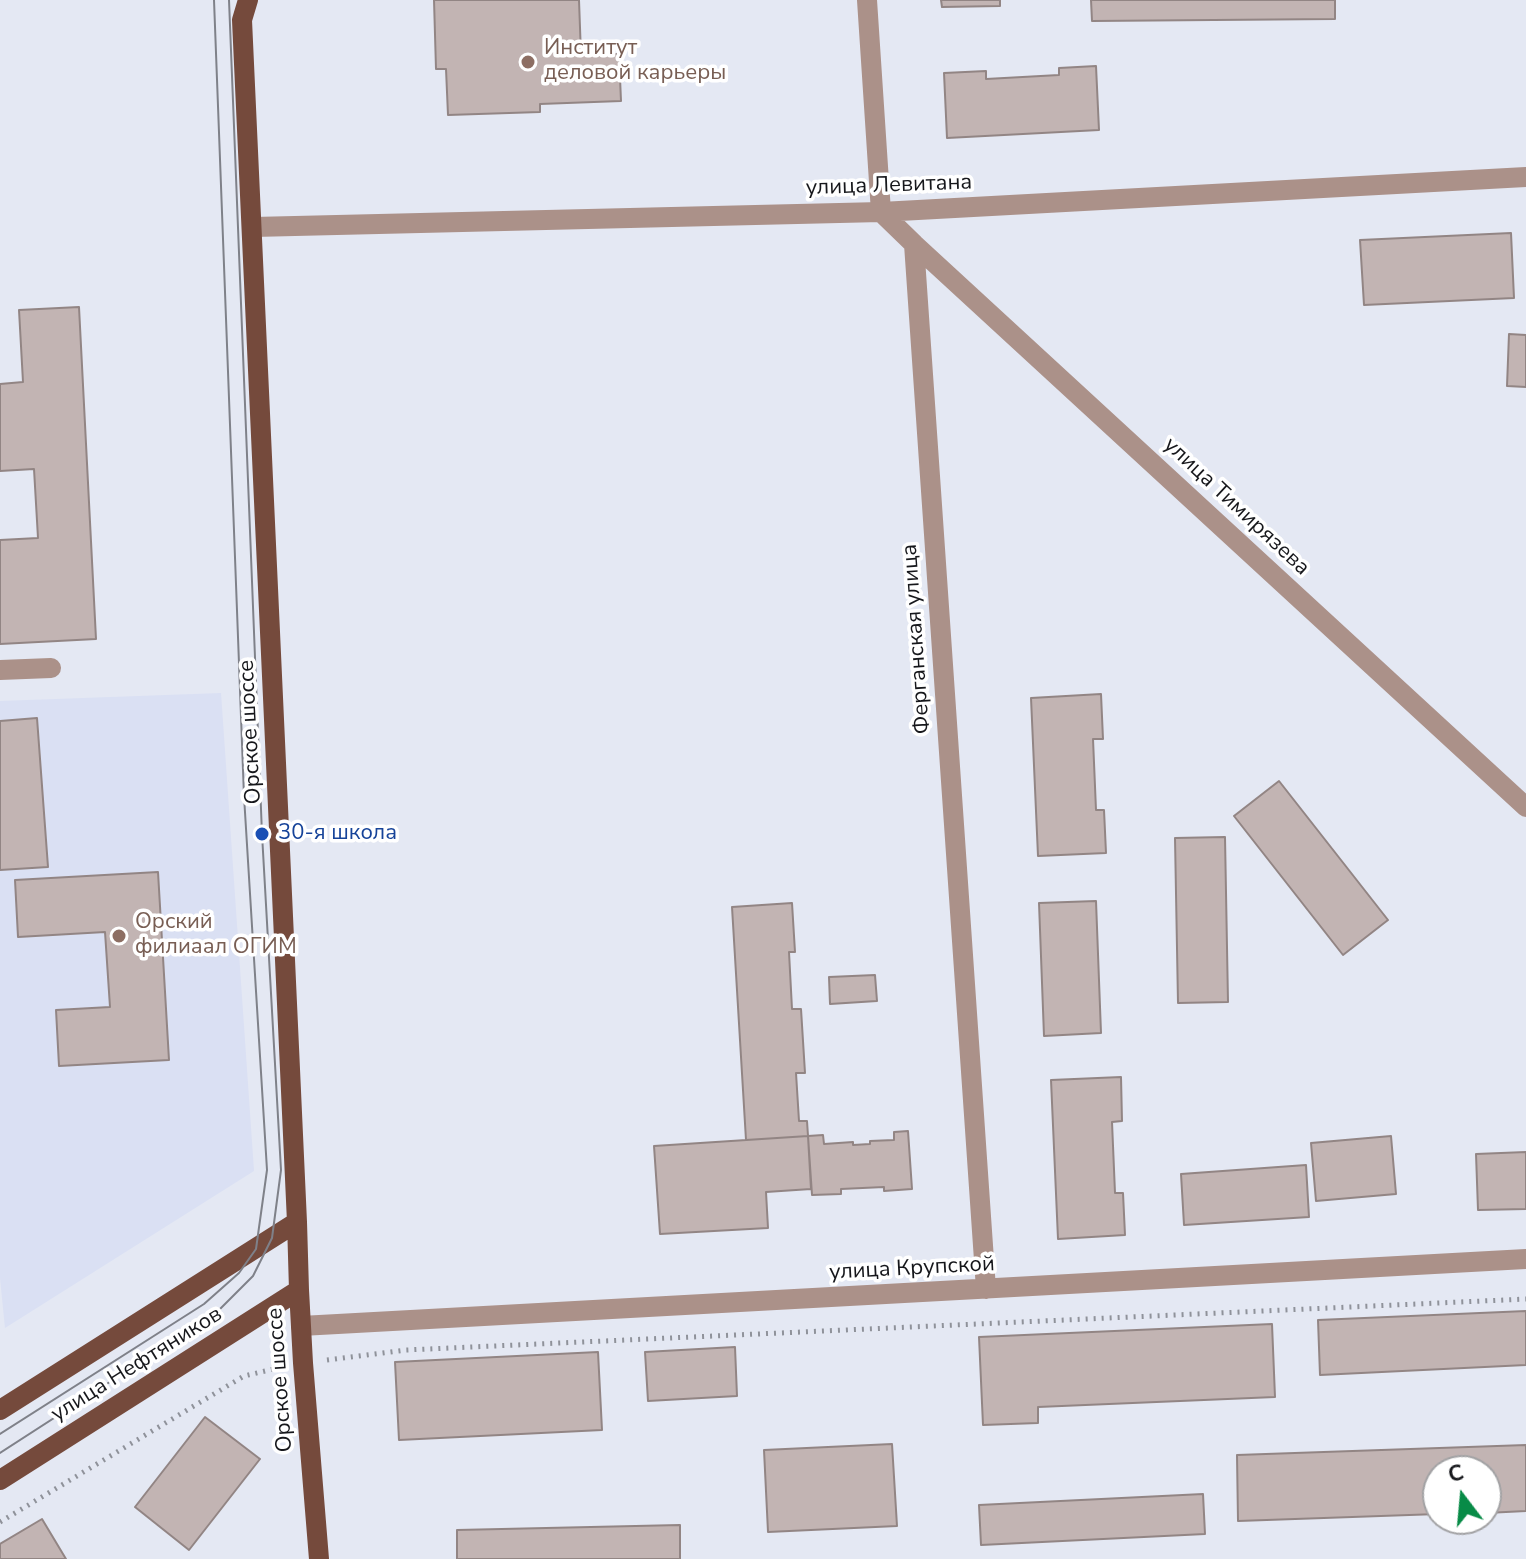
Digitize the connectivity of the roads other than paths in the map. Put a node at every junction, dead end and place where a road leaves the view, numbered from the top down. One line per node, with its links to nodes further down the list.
1 (232, 0): 4 (main road)
2 (248, 0): 4 (main road, Орское шоссе)
3 (867, 0): 6 (street)
4 (242, 20): 7 (main road, Орское шоссе)
5 (1526, 177): 6 (street, улица Левитана)
6 (881, 212): 7 (street, улица Левитана); 8 (street)
7 (253, 227): 12 (main road, Орское шоссе)
8 (914, 244): 11 (street, улица Тимирязева); 14 (street, Ферганская улица)
9 (51, 668): 10 (street)
10 (0, 670)
11 (1526, 807)
12 (297, 1222): 15 (main road, Орское шоссе); 17 (main road, улица Нефтяников)
13 (1526, 1259): 14 (street, улица Крупской)
14 (986, 1289): 16 (street, улица Крупской)
15 (299, 1290): 16 (main road, Орское шоссе); 18 (main road, улица Нефтяников)
16 (301, 1326): 19 (main road, Орское шоссе)
17 (0, 1410)
18 (0, 1480)
19 (319, 1559)

